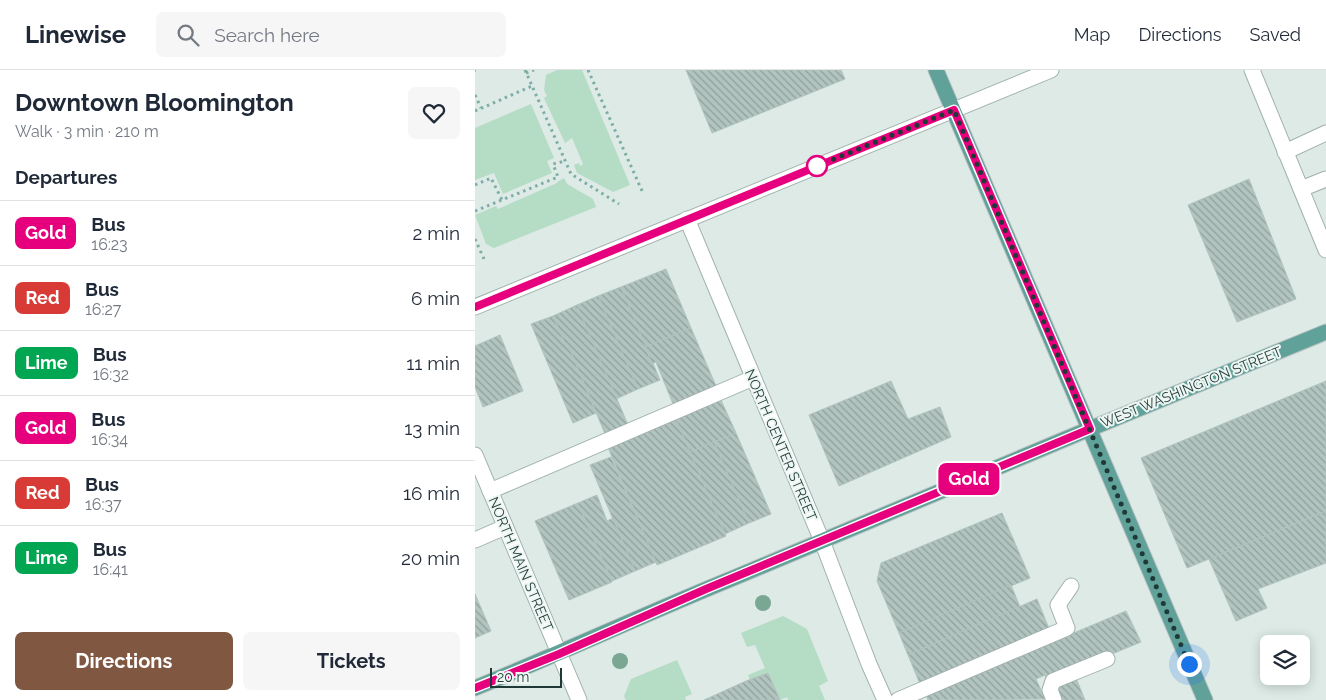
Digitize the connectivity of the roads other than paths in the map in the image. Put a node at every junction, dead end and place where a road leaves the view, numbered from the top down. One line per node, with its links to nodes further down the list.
1 (937, 70): 4 (main road)
2 (1051, 70): 4 (street)
3 (1253, 70): 6 (street)
4 (954, 110): 9 (street); 14 (main road)
5 (1326, 133): 6 (street)
6 (1285, 152): 8 (street)
7 (1326, 179): 8 (street)
8 (1301, 189): 10 (street)
9 (687, 219): 11 (street); 13 (street, NORTH CENTER STREET)
10 (1326, 250)
11 (475, 307)
12 (1326, 332): 14 (main road, WEST WASHINGTON STREET)
13 (753, 378): 16 (street); 19 (street, NORTH CENTER STREET)
14 (1090, 429): 19 (main road, WEST WASHINGTON STREET); 28 (main road)
15 (475, 456): 16 (street, NORTH MAIN STREET)
16 (490, 491): 17 (street, NORTH MAIN STREET)
17 (505, 527): 18 (street); 21 (street, NORTH MAIN STREET)
18 (475, 540)
19 (821, 541): 21 (main road, WEST WASHINGTON STREET); 25 (street, NORTH CENTER STREET)
20 (1071, 586): 26 (street)
21 (559, 654): 23 (main road, WEST WASHINGTON STREET); 24 (street, NORTH MAIN STREET)
22 (1107, 659): 27 (street)
23 (475, 688)
24 (579, 700)
25 (885, 700)
26 (898, 700)
27 (1054, 700)
28 (1205, 700)

